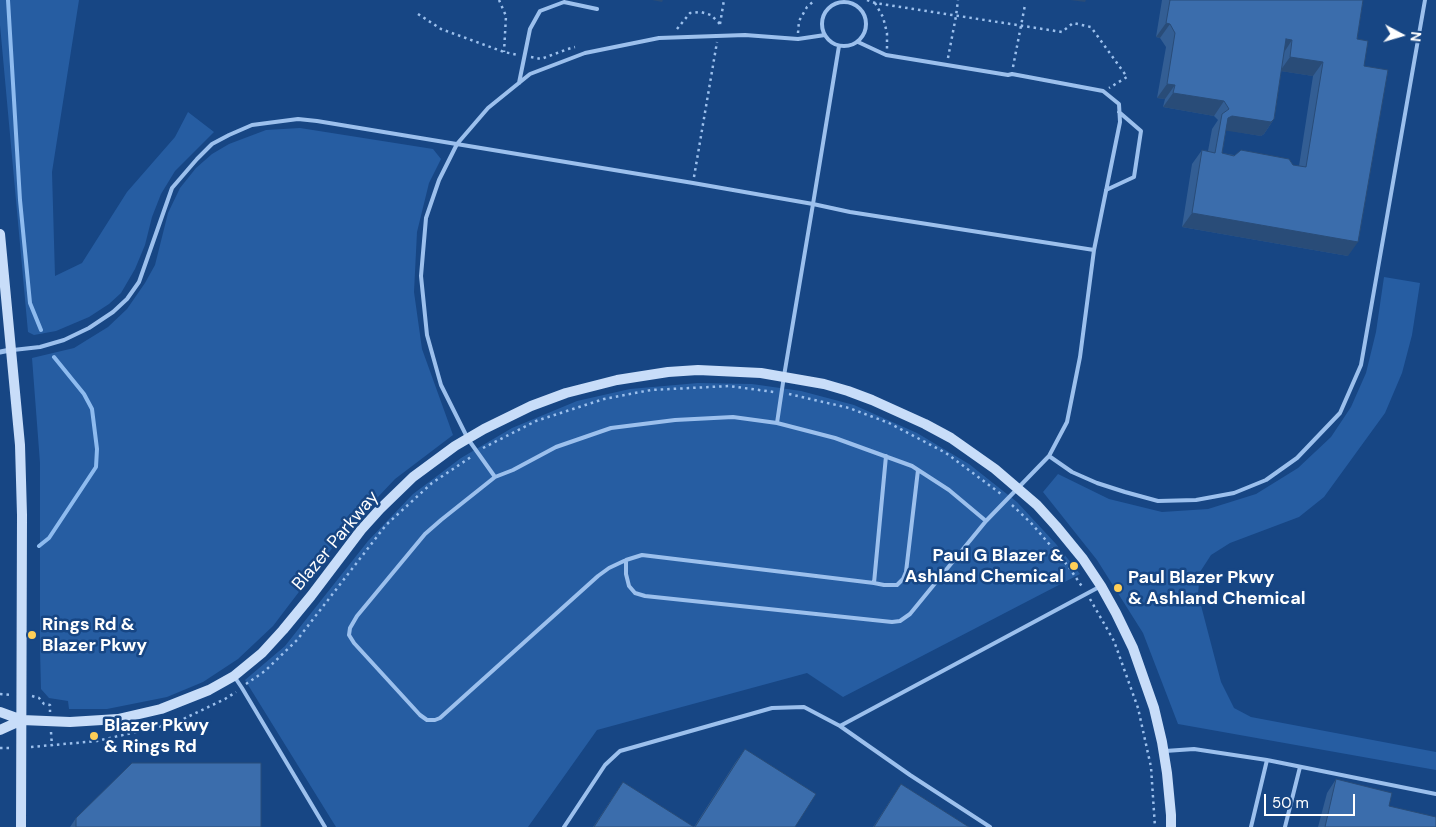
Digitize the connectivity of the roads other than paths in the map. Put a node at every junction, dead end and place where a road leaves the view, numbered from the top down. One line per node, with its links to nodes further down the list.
1 (1425, 0): 18 (lane)
2 (597, 9): 6 (lane)
3 (825, 35): 4 (lane); 5 (lane); 6 (lane)
4 (858, 42): 5 (lane); 7 (lane)
5 (839, 46): 10 (lane)
6 (518, 83): 8 (lane)
7 (1119, 112): 9 (lane); 9 (lane)
8 (457, 144): 10 (lane); 13 (lane); 16 (lane)
9 (1106, 190): 12 (lane)
10 (813, 204): 12 (lane); 14 (lane)
11 (0, 234): 13 (street)
12 (1094, 250): 18 (lane)
13 (5, 351): 28 (street)
14 (784, 376): 15 (lane); 16 (street, Blazer Parkway); 21 (street, Blazer Parkway)
15 (777, 423): 17 (lane); 20 (lane)
16 (468, 438): 20 (lane); 26 (street, Blazer Parkway)
17 (886, 456): 19 (lane); 24 (lane)
18 (1049, 456): 21 (lane)
19 (918, 470): 22 (lane); 24 (lane)
20 (495, 477): 23 (lane)
21 (1017, 488): 22 (lane); 25 (street, Blazer Parkway)
22 (986, 521): 23 (lane)
23 (626, 560): 24 (lane)
24 (874, 583)
25 (1101, 586): 29 (lane); 31 (street, Blazer Parkway)
26 (234, 676): 28 (street, Blazer Parkway); 36 (lane)
27 (0, 712): 28 (street, Blazer Parkway)
28 (22, 720): 30 (street, Blazer Parkway); 35 (street)
29 (840, 726): 37 (lane); 38 (lane)
30 (0, 730)
31 (1163, 751): 32 (lane); 39 (street, Blazer Parkway)
32 (1267, 760): 33 (lane); 40 (lane)
33 (1300, 767): 34 (lane); 41 (lane)
34 (1436, 794)
35 (22, 827)
36 (325, 827)
37 (564, 827)
38 (990, 827)
39 (1171, 827)
40 (1251, 827)
41 (1285, 827)

